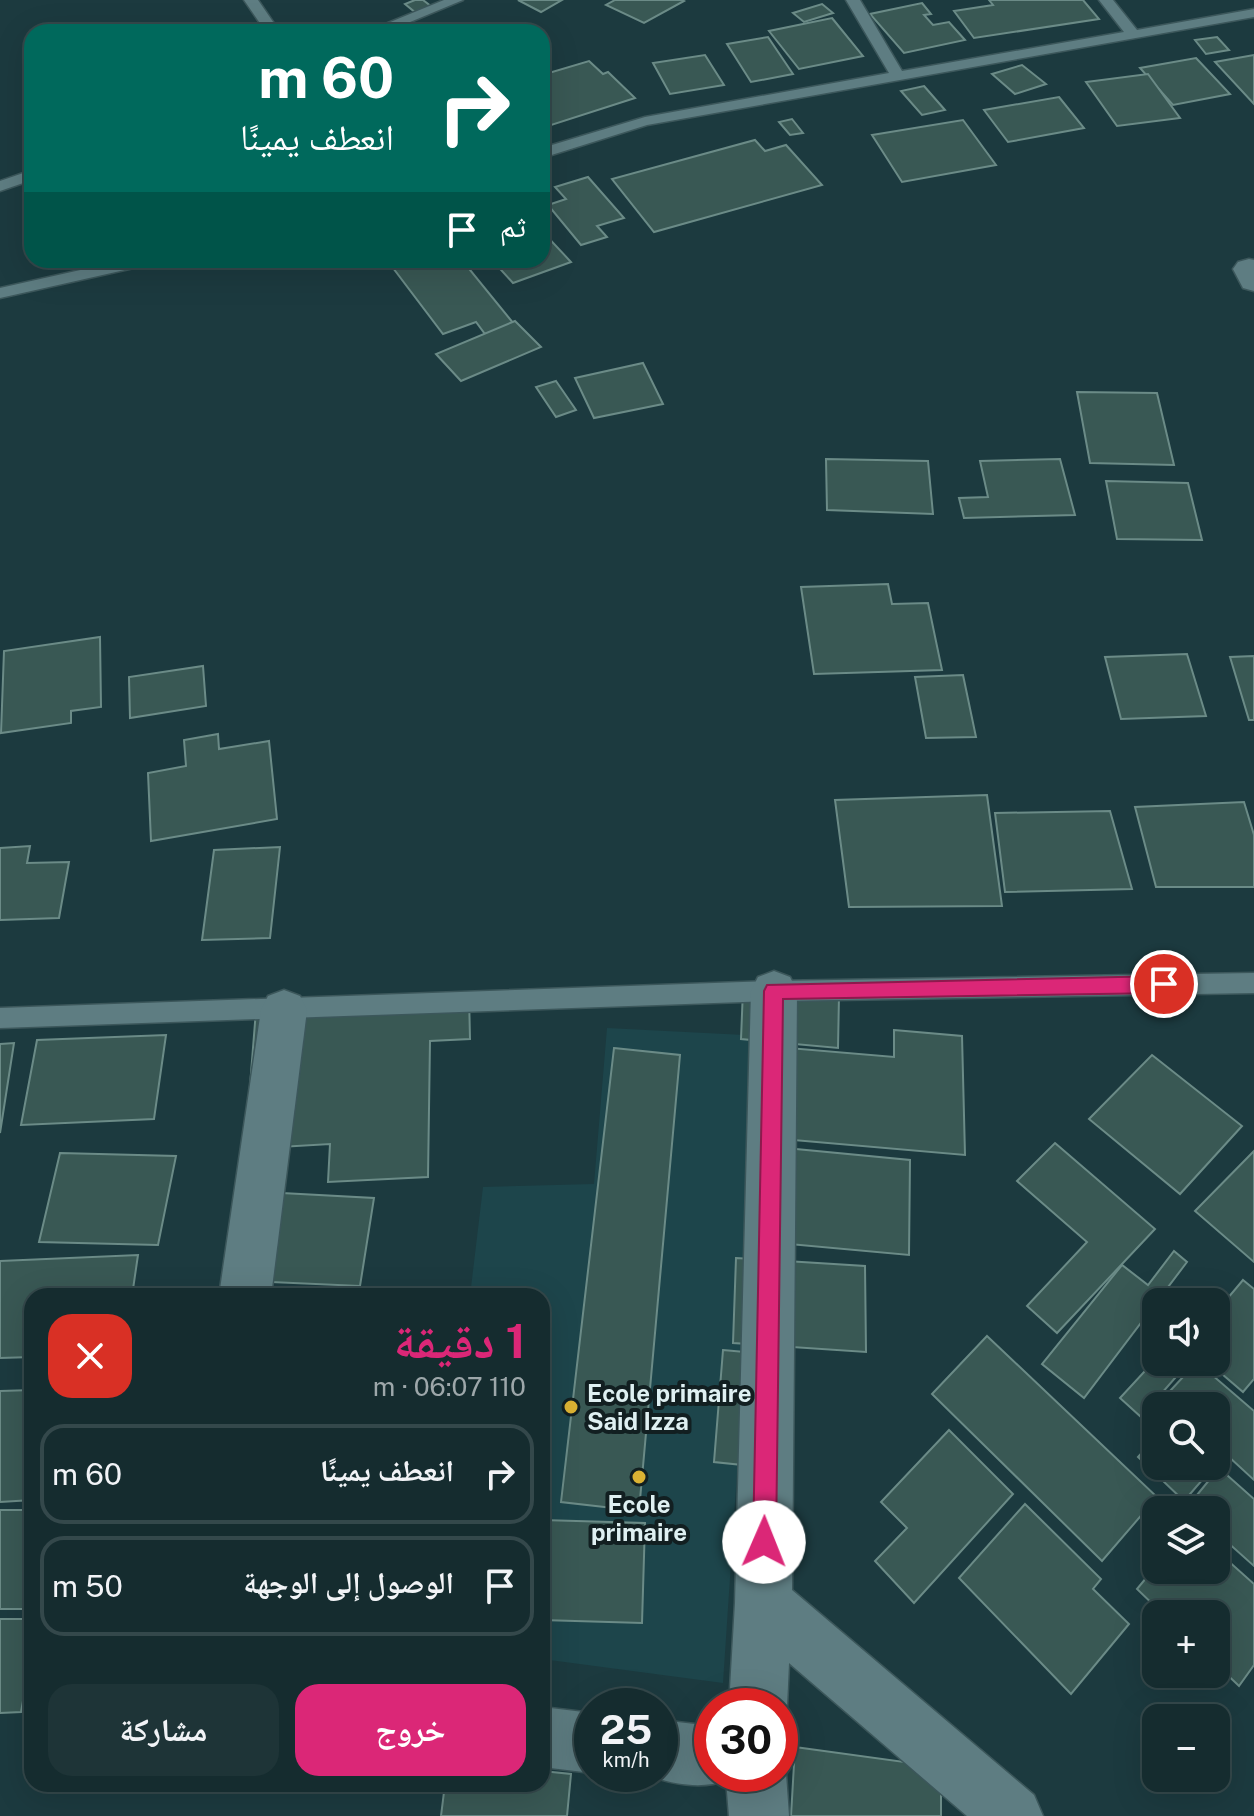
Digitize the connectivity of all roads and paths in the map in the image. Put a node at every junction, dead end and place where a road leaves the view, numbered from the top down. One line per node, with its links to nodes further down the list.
1 (251, 0): 6 (lane)
2 (456, 0): 7 (lane)
3 (853, 0): 9 (lane)
4 (1106, 0): 8 (lane)
5 (1254, 13): 8 (lane)
6 (268, 24)
7 (394, 24)
8 (1134, 35): 9 (lane)
9 (899, 78): 10 (lane)
10 (550, 151)
11 (24, 178): 12 (lane)
12 (0, 186)
13 (111, 268): 14 (lane)
14 (0, 293)
15 (1254, 983): 16 (lane)
16 (774, 991): 17 (lane); 20 (street)
17 (284, 1010): 18 (lane); 19 (street)
18 (0, 1018)
19 (246, 1288)
20 (763, 1603): 21 (street); 26 (street)
21 (759, 1688)
22 (550, 1738): 23 (street)
23 (574, 1741)
24 (757, 1792): 25 (street)
25 (759, 1816)
26 (1013, 1816)

